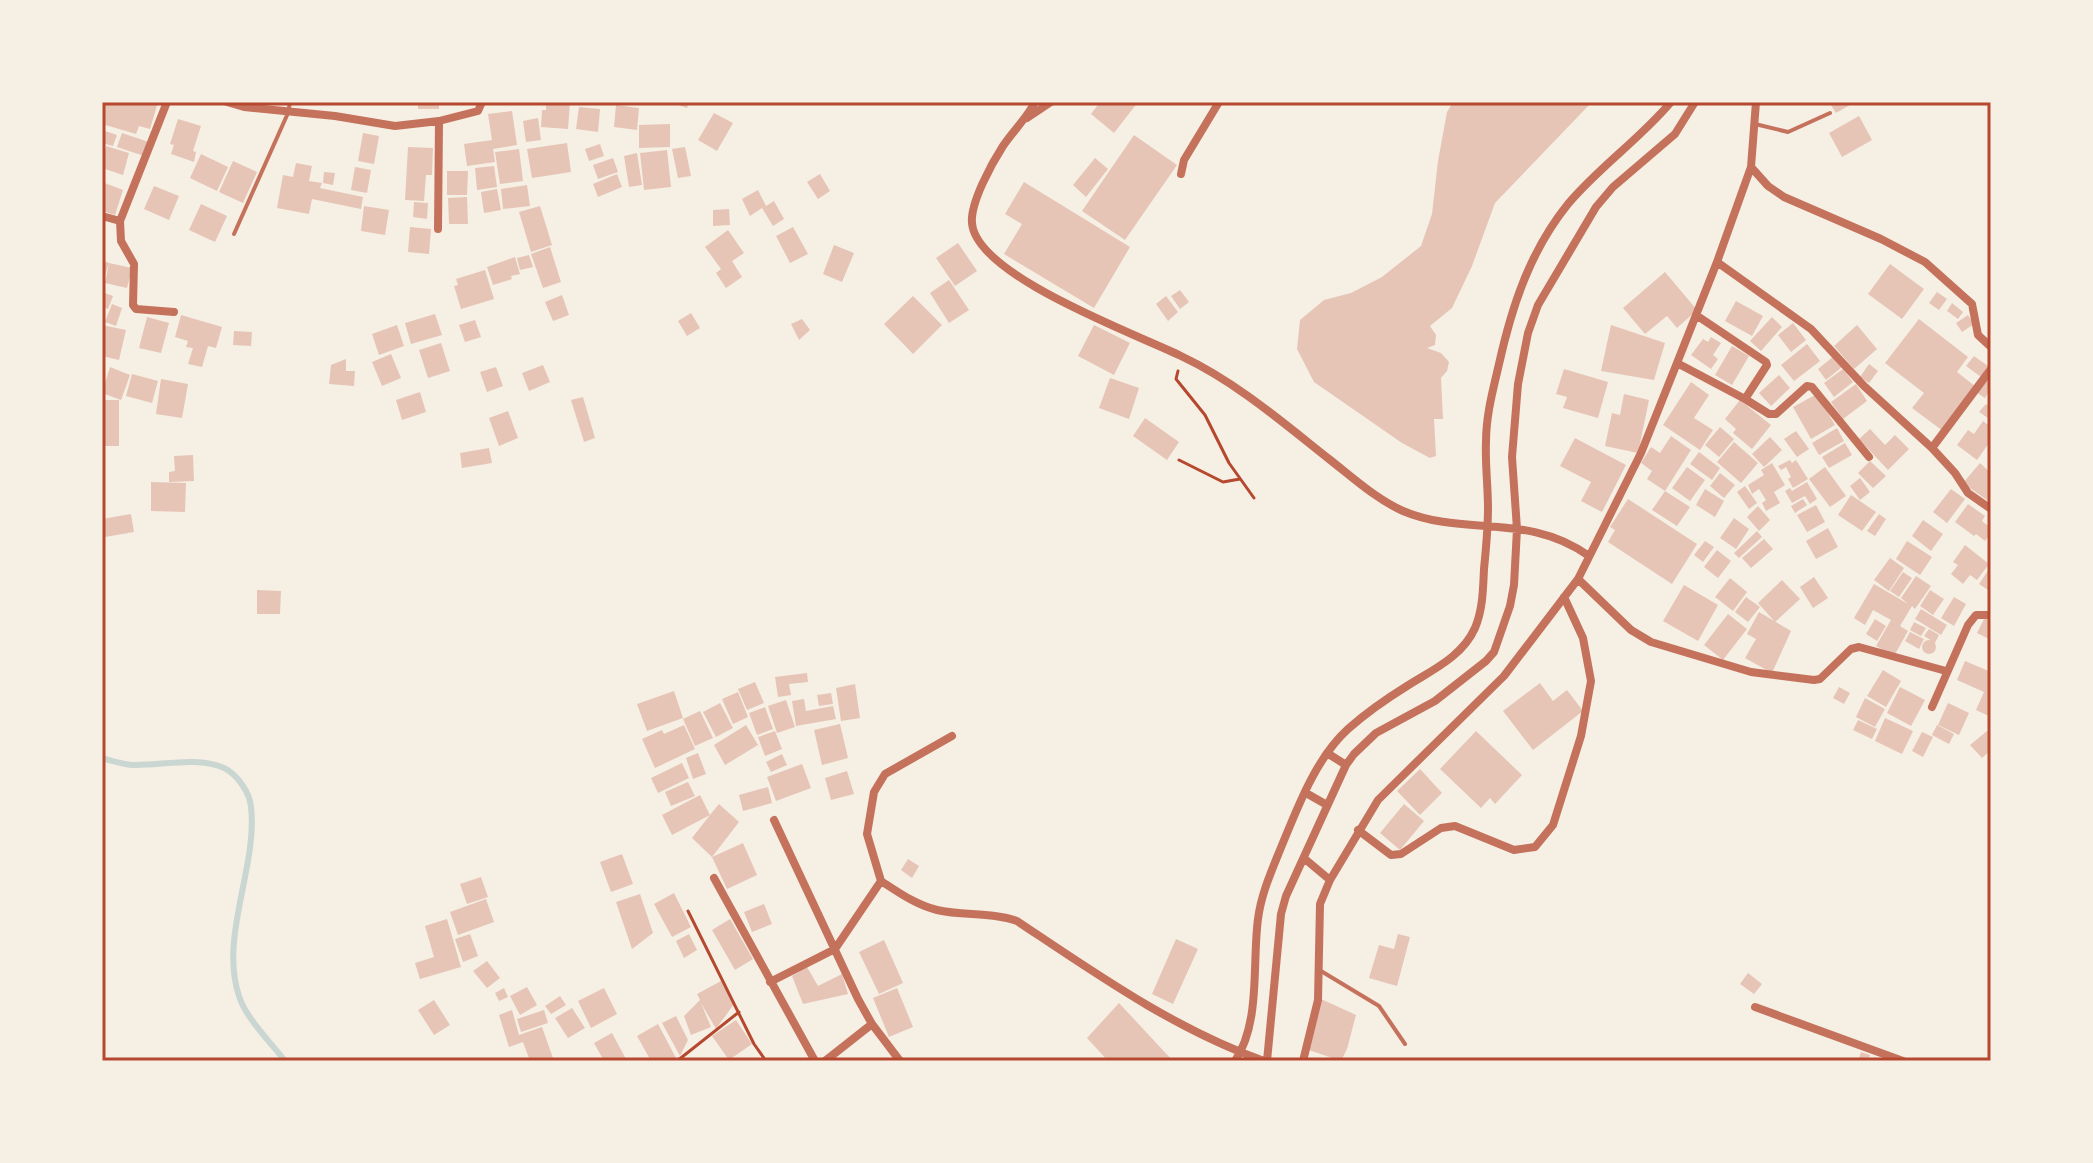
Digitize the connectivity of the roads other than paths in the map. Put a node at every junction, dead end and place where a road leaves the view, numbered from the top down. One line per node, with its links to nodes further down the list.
1 (167, 102): 19 (street)
2 (227, 102): 11 (street)
3 (290, 102): 11 (lane)
4 (482, 102): 14 (street)
5 (1035, 102): 13 (street)
6 (1051, 102): 13 (street)
7 (1219, 102): 17 (street)
8 (1671, 102): 32 (street)
9 (1695, 102): 33 (street)
10 (1756, 102): 15 (street)
11 (288, 113): 14 (street); 21 (lane)
12 (1830, 113): 15 (lane)
13 (1027, 119): 32 (street)
14 (439, 121): 20 (street)
15 (1755, 124): 16 (street)
16 (1751, 167): 22 (street); 25 (street)
17 (1181, 174)
18 (102, 216): 19 (street)
19 (120, 221): 23 (street)
20 (438, 229)
21 (234, 234)
22 (1717, 262): 24 (street); 29 (street)
23 (174, 312)
24 (1696, 315): 26 (street); 28 (street)
25 (1991, 347)
26 (1677, 363): 28 (street); 34 (street)
27 (1991, 369): 29 (street)
28 (1745, 399): 30 (street)
29 (1932, 448): 31 (street)
30 (1869, 457)
31 (1991, 509)
32 (1487, 524): 33 (street); 41 (street)
33 (1517, 529): 34 (street); 42 (street)
34 (1589, 556): 35 (street)
35 (1578, 579): 36 (street); 38 (street)
36 (1564, 597): 46 (street); 46 (street)
37 (1991, 615): 38 (street)
38 (1946, 671): 39 (street)
39 (1932, 707)
40 (952, 736): 50 (street)
41 (1327, 753): 42 (street); 43 (street)
42 (1346, 765): 44 (street)
43 (1306, 793): 44 (street); 57 (street)
44 (1327, 805): 47 (street)
45 (774, 820): 51 (street)
46 (1358, 830): 49 (street)
47 (1305, 859): 49 (street); 61 (street)
48 (714, 878): 53 (street)
49 (1330, 880): 52 (street)
50 (881, 881): 51 (street); 57 (street)
51 (835, 949): 53 (street); 55 (street)
52 (1318, 970): 56 (lane); 62 (street)
53 (770, 982): 58 (street)
54 (1755, 1007): 63 (street)
55 (872, 1024): 59 (street); 60 (street)
56 (1405, 1044)
57 (1238, 1057): 61 (street)
58 (815, 1061)
59 (825, 1061)
60 (900, 1061)
61 (1265, 1061)
62 (1303, 1061)
63 (1903, 1061)

